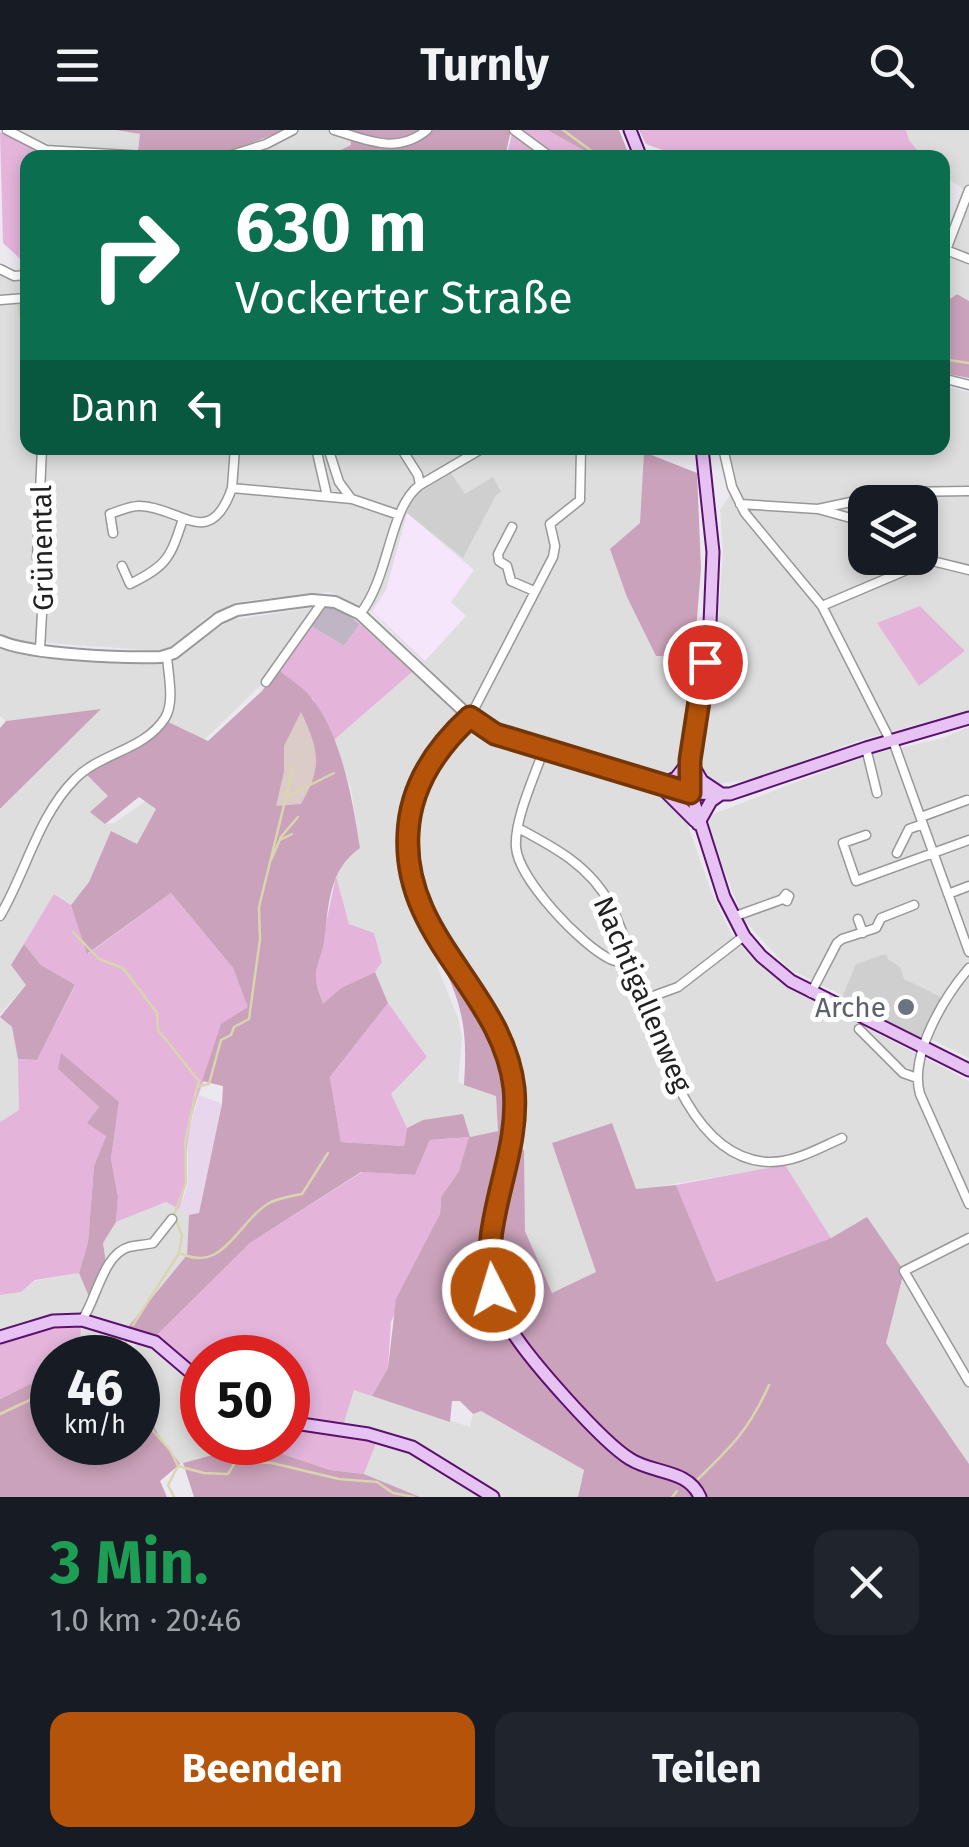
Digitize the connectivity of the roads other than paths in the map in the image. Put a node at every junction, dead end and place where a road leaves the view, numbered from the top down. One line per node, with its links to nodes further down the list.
1 (6, 130): 6 (street)
2 (293, 130): 7 (street)
3 (334, 130): 4 (street)
4 (427, 130)
5 (514, 130): 8 (street)
6 (46, 150)
7 (247, 150)
8 (541, 150)
9 (969, 190): 10 (street)
10 (950, 240)
11 (42, 455): 41 (street, Grünental)
12 (234, 455): 21 (street)
13 (317, 455): 23 (street)
14 (330, 455): 24 (street)
15 (405, 455): 20 (street)
16 (471, 455): 20 (street)
17 (581, 455): 36 (street)
18 (703, 455): 49 (main road)
19 (725, 455): 25 (street)
20 (420, 485): 27 (street)
21 (232, 488): 23 (street); 29 (street)
22 (969, 491): 26 (street)
23 (326, 496): 24 (street)
24 (352, 500): 27 (street)
25 (740, 504): 26 (street); 38 (street)
26 (818, 509): 28 (street)
27 (399, 515): 39 (street)
28 (848, 517)
29 (182, 519): 31 (street); 33 (street)
30 (512, 527): 36 (street)
31 (113, 533)
32 (938, 562): 34 (street)
33 (122, 566)
34 (969, 570)
35 (895, 575): 38 (street)
36 (534, 591): 44 (street)
37 (324, 600): 39 (street); 42 (street); 43 (street)
38 (822, 606): 46 (street)
39 (360, 614): 44 (street)
40 (0, 641): 41 (street)
41 (40, 649): 42 (street)
42 (167, 656): 66 (street)
43 (266, 682)
44 (470, 717): 48 (main road); 91 (main road)
45 (969, 718): 46 (main road)
46 (892, 742): 47 (main road); 55 (street)
47 (866, 748): 52 (main road); 53 (street)
48 (544, 749): 50 (main road); 57 (street)
49 (690, 760): 50 (main road); 51 (main road); 52 (main road)
50 (659, 785): 51 (main road); 56 (main road)
51 (690, 793): 52 (main road); 56 (main road)
52 (721, 794): 56 (main road)
53 (878, 794)
54 (967, 800): 55 (street)
55 (922, 821): 60 (street); 61 (street)
56 (698, 824): 67 (main road)
57 (518, 828): 73 (street, Nachtigallenweg); 73 (street)
58 (866, 835): 60 (street)
59 (969, 840): 60 (street)
60 (933, 852): 63 (street)
61 (898, 853)
62 (969, 886): 63 (street)
63 (948, 894): 69 (street)
64 (783, 899): 67 (street)
65 (914, 905): 70 (street)
66 (0, 916)
67 (733, 918): 71 (main road)
68 (858, 918): 70 (street)
69 (966, 931): 72 (street)
70 (863, 933): 75 (street)
71 (744, 936): 75 (main road); 76 (street)
72 (969, 952)
73 (633, 964): 76 (street, Nachtigallenweg)
74 (969, 968): 78 (street)
75 (811, 993): 78 (main road)
76 (645, 999): 81 (street, Nachtigallenweg)
77 (859, 1030): 80 (street)
78 (926, 1046): 79 (main road); 80 (street)
79 (969, 1070)
80 (917, 1078): 82 (street)
81 (842, 1138)
82 (969, 1204)
83 (172, 1218): 85 (street)
84 (969, 1238): 88 (street)
85 (82, 1320): 86 (main road); 87 (main road)
86 (0, 1337)
87 (180, 1363)
88 (969, 1382)
89 (310, 1425): 90 (main road)
90 (493, 1497)
91 (700, 1497)

